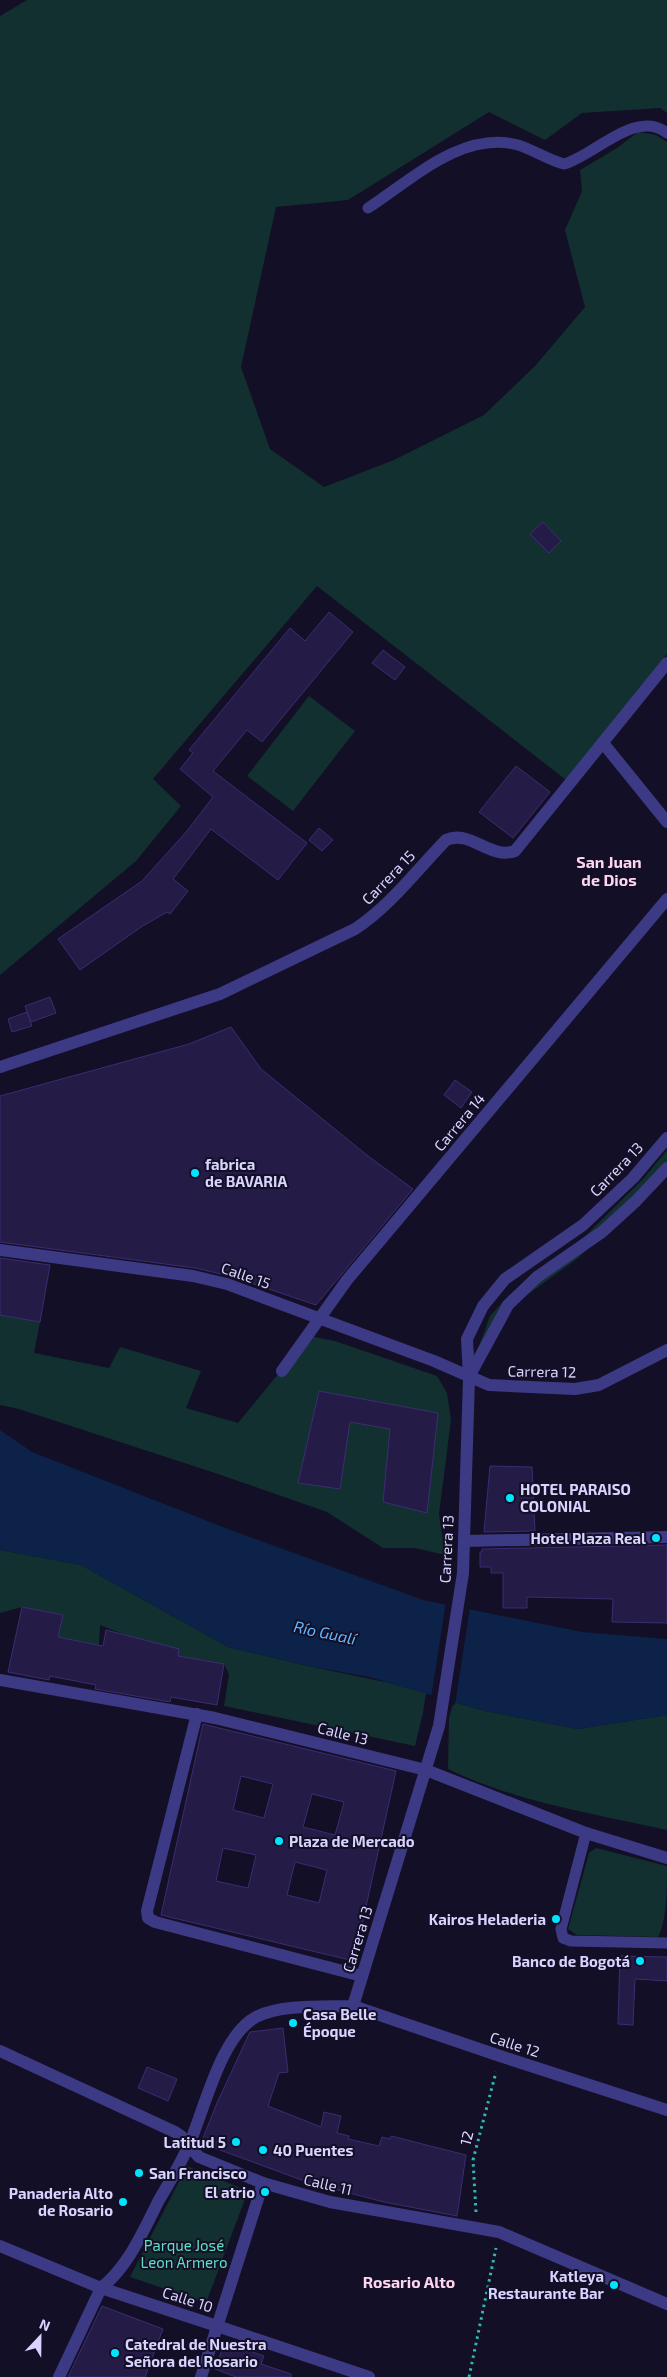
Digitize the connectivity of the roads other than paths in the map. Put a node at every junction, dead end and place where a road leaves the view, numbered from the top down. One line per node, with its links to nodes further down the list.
1 (667, 133): 2 (lane)
2 (368, 208)
3 (667, 663): 4 (street, Carrera 15)
4 (603, 743): 5 (street); 7 (street, Carrera 15)
5 (667, 822)
6 (667, 899): 11 (street, Carrera 14)
7 (0, 1067)
8 (667, 1138): 14 (street, Carrera 13)
9 (667, 1168): 14 (street, Carrera 13)
10 (0, 1250): 11 (street, Calle 15)
11 (319, 1319): 13 (street, Carrera 14); 14 (street, Calle 15)
12 (667, 1350): 14 (street, Carrera 12)
13 (282, 1371)
14 (468, 1378): 16 (street, Carrera 13)
15 (667, 1537): 16 (street)
16 (464, 1541): 19 (street, Carrera 13)
17 (0, 1680): 18 (street, Calle 13)
18 (197, 1714): 19 (street, Calle 13); 23 (street)
19 (426, 1770): 20 (street, Calle 13); 23 (street, Carrera 13)
20 (586, 1833): 21 (street, Calle 13); 22 (lane)
21 (667, 1858)
22 (667, 1943)
23 (362, 1976): 24 (street, Carrera 13)
24 (353, 2006): 26 (street, Calle 12); 27 (street)
25 (0, 2051): 27 (street, Calle 11)
26 (667, 2110)
27 (188, 2146): 28 (street, Calle 11); 30 (street)
28 (263, 2183): 31 (street, Calle 11); 32 (street)
29 (0, 2246): 30 (street, Calle 10)
30 (101, 2288): 32 (street, Calle 10); 33 (street)
31 (667, 2304)
32 (217, 2326): 34 (street); 35 (street, Calle 10)
33 (59, 2377)
34 (201, 2377)
35 (369, 2377)

